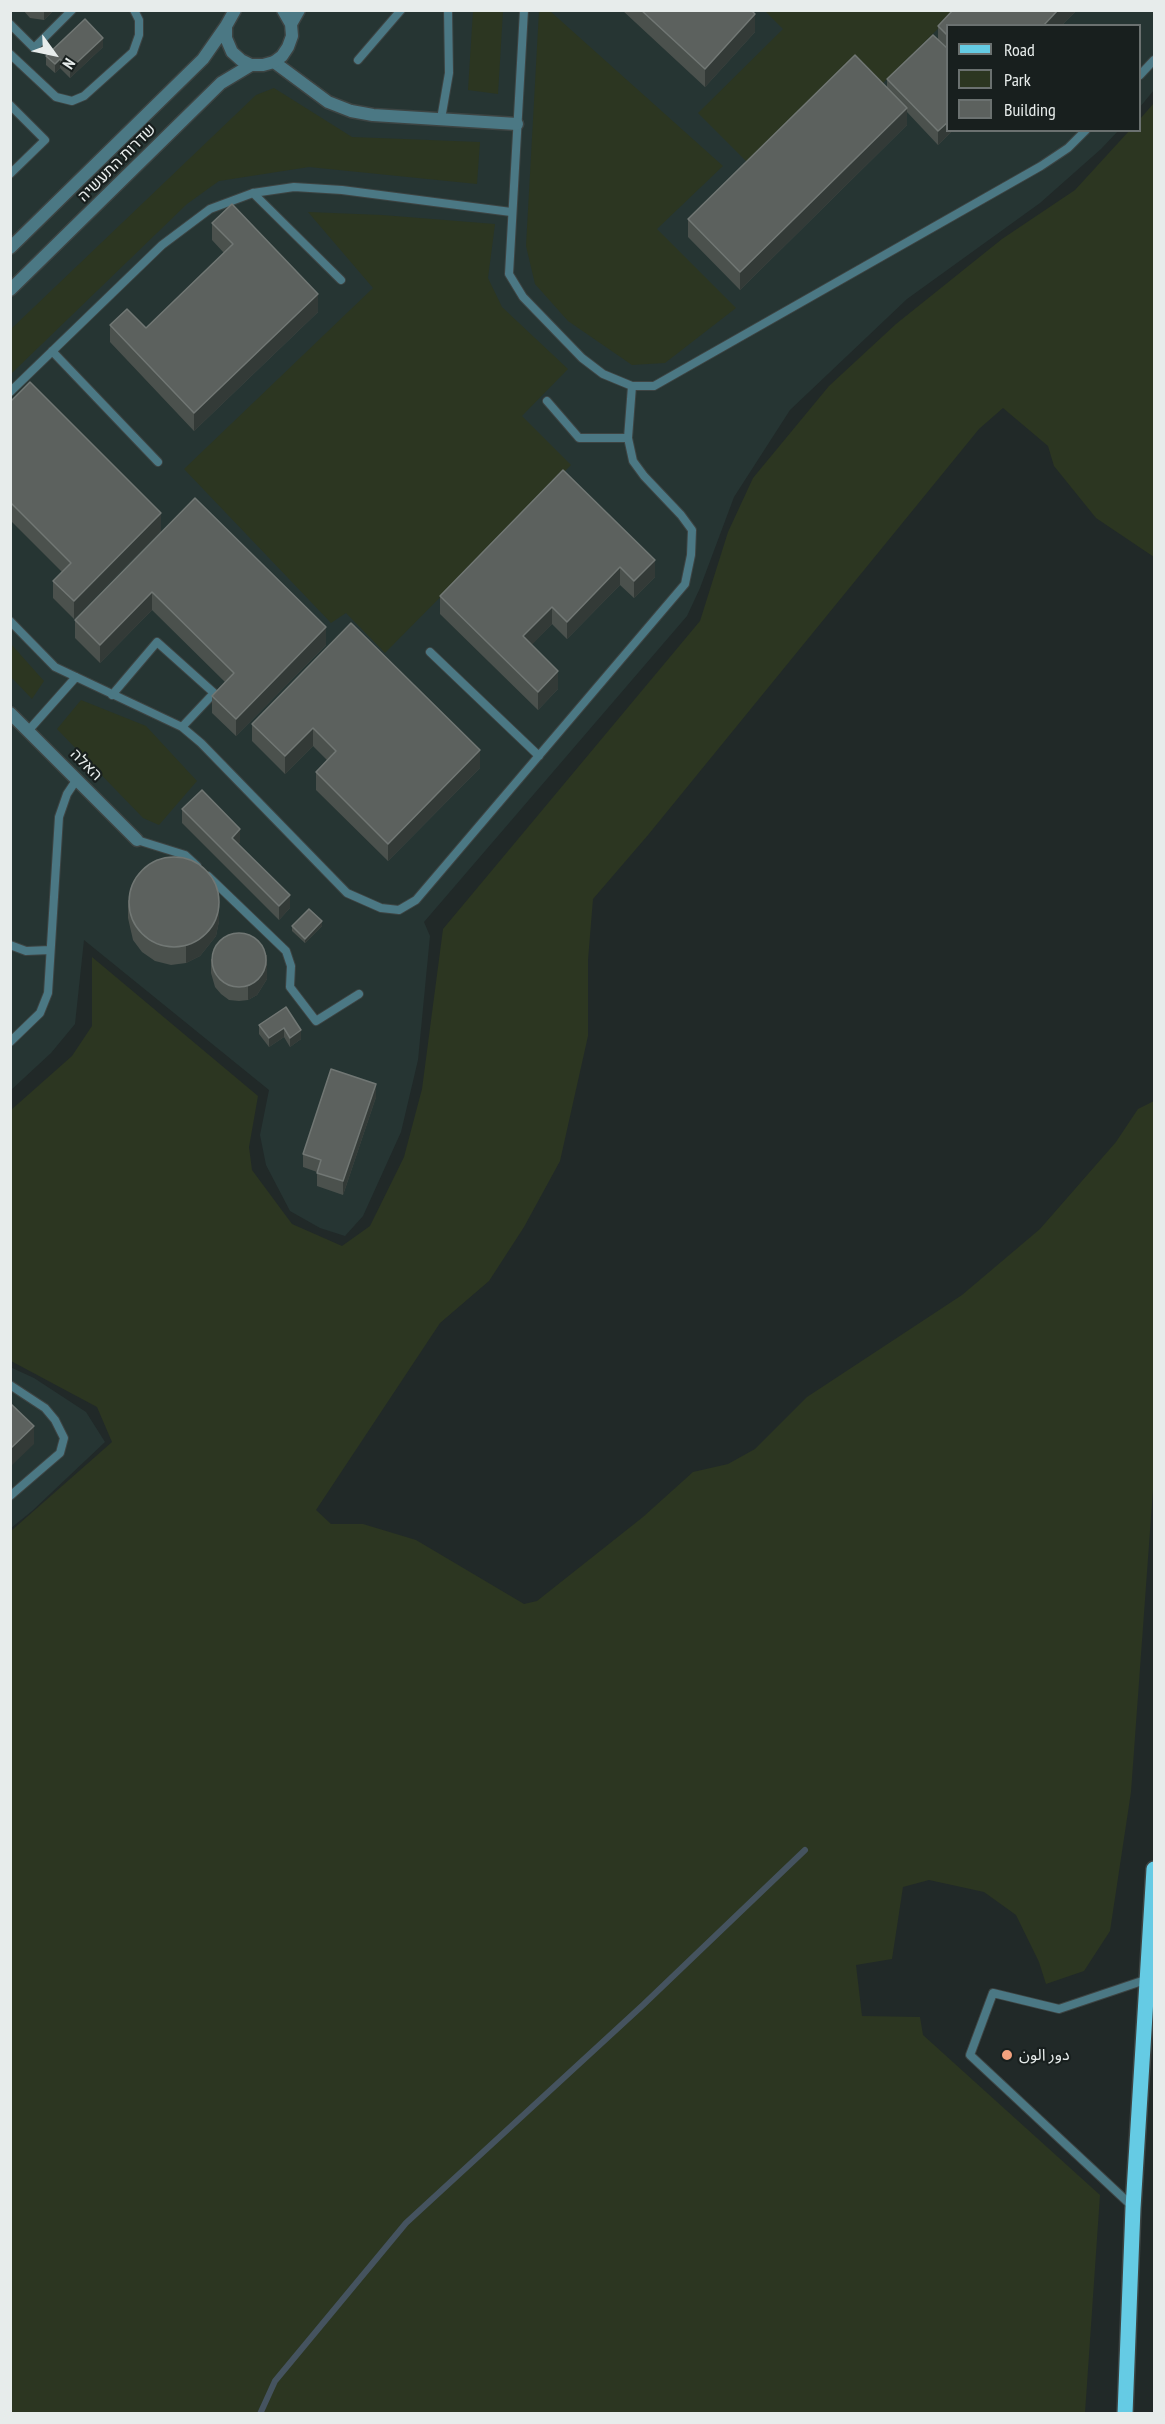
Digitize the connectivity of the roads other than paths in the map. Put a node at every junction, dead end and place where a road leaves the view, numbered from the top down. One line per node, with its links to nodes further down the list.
1 (72, 10): 9 (lane)
2 (134, 10): 12 (lane)
3 (234, 10): 11 (street, שדרות התעשיה)
4 (283, 10): 10 (street)
5 (300, 10): 10 (street)
6 (401, 10): 13 (lane)
7 (448, 10): 19 (lane)
8 (524, 10): 20 (lane)
9 (10, 24)
10 (291, 24): 15 (street)
11 (226, 26): 16 (street); 25 (street, שדרות התעשיה)
12 (10, 54)
13 (358, 60)
14 (1155, 60): 17 (lane)
15 (274, 62): 16 (street); 19 (street)
16 (251, 64): 27 (street, שדרות התעשיה)
17 (1141, 74)
18 (10, 105): 22 (lane)
19 (441, 120): 20 (street)
20 (517, 124): 24 (lane)
21 (1084, 132): 29 (lane)
22 (10, 174)
23 (254, 193): 24 (lane); 26 (lane); 28 (lane)
24 (511, 212): 29 (lane)
25 (10, 248)
26 (341, 280)
27 (10, 290)
28 (52, 351): 30 (lane); 33 (lane)
29 (632, 386): 32 (lane)
30 (10, 392)
31 (547, 401): 32 (lane)
32 (628, 438): 41 (lane)
33 (158, 462)
34 (10, 621): 36 (lane)
35 (430, 652): 41 (lane)
36 (76, 677): 37 (lane); 40 (lane)
37 (112, 695): 39 (lane); 39 (lane)
38 (10, 713): 40 (street, האלה)
39 (182, 727): 41 (lane)
40 (28, 731): 42 (street, האלה)
41 (539, 756)
42 (77, 779): 43 (street, האלה); 45 (lane)
43 (137, 840): 46 (lane)
44 (10, 945): 45 (lane)
45 (50, 950): 47 (lane)
46 (359, 994)
47 (10, 1042)
48 (10, 1385): 49 (lane)
49 (10, 1496)
50 (1155, 1869): 51 (main road)
51 (1148, 1980): 52 (main road); 52 (lane)
52 (1133, 2208): 53 (main road)
53 (1125, 2414)

